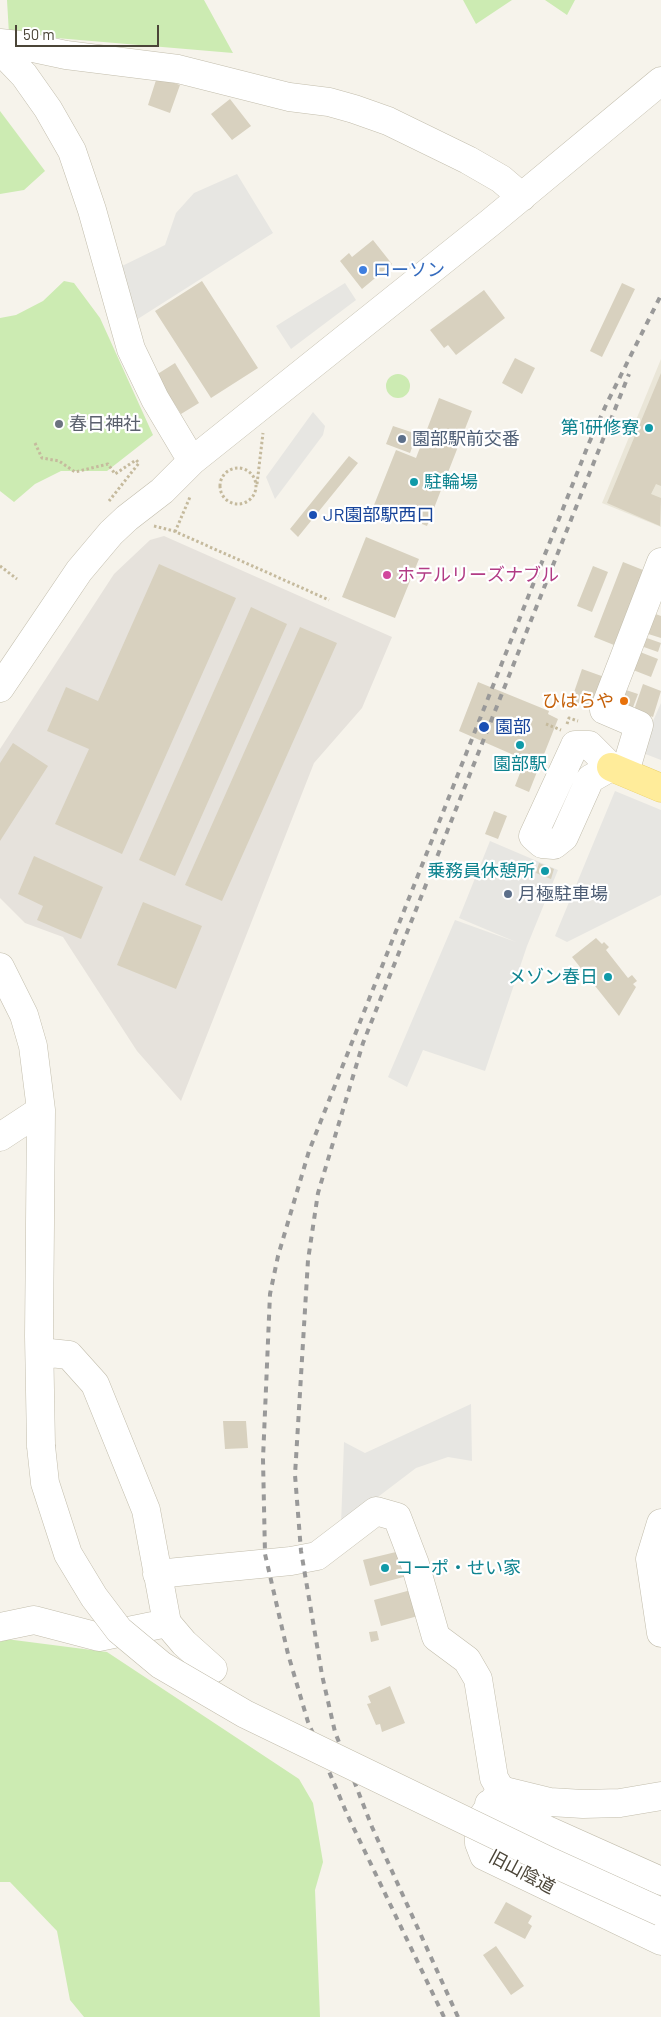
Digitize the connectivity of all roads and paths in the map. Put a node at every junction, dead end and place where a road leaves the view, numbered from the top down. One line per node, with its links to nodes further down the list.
1 (0, 43): 4 (street)
2 (0, 50): 7 (street)
3 (661, 81): 4 (street)
4 (522, 197): 7 (street)
5 (263, 430): 10 (path)
6 (35, 443): 12 (path)
7 (192, 461): 19 (street)
8 (223, 468): 9 (path)
9 (227, 472): 10 (path); 10 (path)
10 (256, 486)
11 (192, 492): 14 (path)
12 (114, 508)
13 (148, 532): 14 (path)
14 (175, 532): 18 (path)
15 (661, 562): 22 (street)
16 (0, 566): 17 (path)
17 (17, 579)
18 (328, 600)
19 (0, 688)
20 (546, 724): 21 (path)
21 (563, 732)
22 (618, 770): 23 (main road)
23 (661, 788)
24 (0, 967): 25 (street)
25 (41, 1110): 26 (street); 27 (street)
26 (0, 1137)
27 (40, 1352): 29 (street); 37 (street, bridge)
28 (661, 1523): 32 (street)
29 (157, 1574): 30 (street); 35 (street)
30 (167, 1623): 31 (street); 33 (street)
31 (0, 1627)
32 (661, 1633)
33 (213, 1669)
34 (661, 1796): 35 (street)
35 (495, 1797): 36 (street); 38 (street, 旧山陰道)
36 (661, 1881)
37 (661, 1912)
38 (661, 1941)

